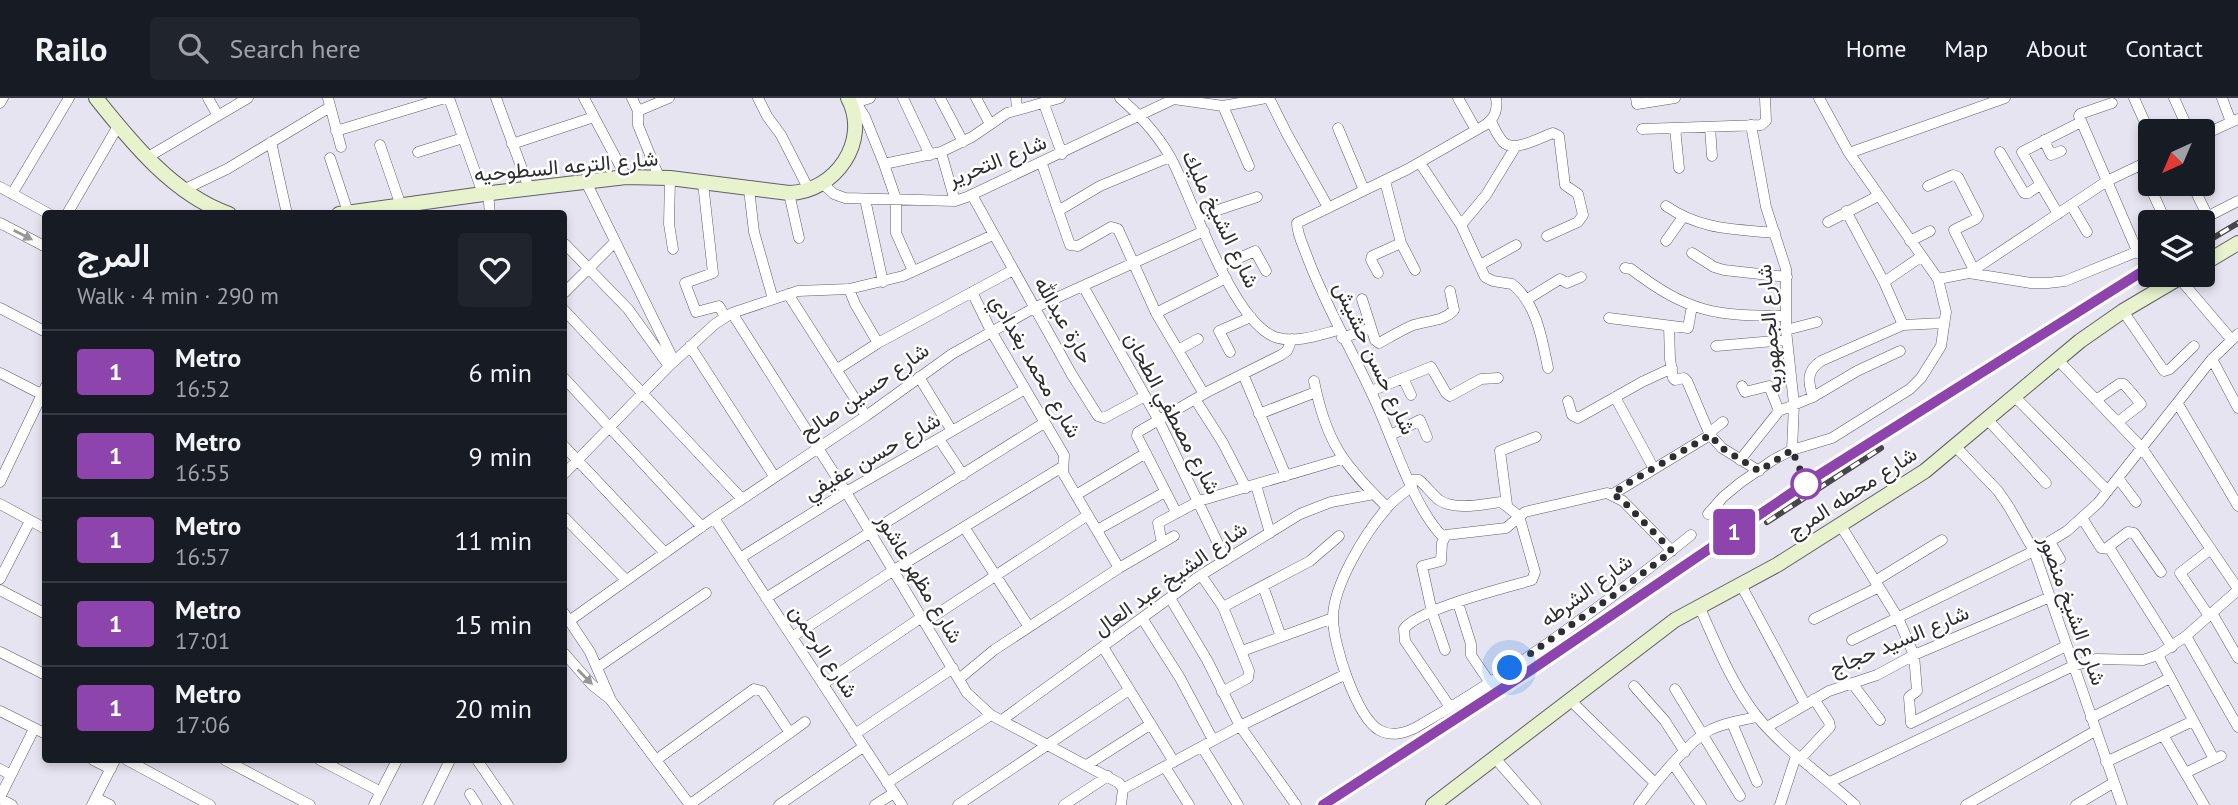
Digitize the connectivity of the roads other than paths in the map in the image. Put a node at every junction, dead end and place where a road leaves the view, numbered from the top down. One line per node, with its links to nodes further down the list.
1 (69, 98): 96 (street)
2 (96, 98): 46 (main road)
3 (208, 98): 36 (street)
4 (247, 98): 36 (street)
5 (447, 98): 53 (street); 54 (street)
6 (496, 98): 58 (street)
7 (584, 98): 38 (street)
8 (632, 98): 35 (street)
9 (669, 98): 35 (street)
10 (758, 98): 92 (street)
11 (870, 98): 29 (street)
12 (904, 98): 68 (street)
13 (940, 98): 57 (street)
14 (976, 98): 44 (street)
15 (1060, 98): 33 (street)
16 (1120, 98): 37 (street, شارع الشيخ مليك)
17 (1268, 98): 34 (street); 106 (street)
18 (1458, 98): 52 (street)
19 (1496, 98): 41 (street)
20 (1675, 98): 28 (street)
21 (1765, 98): 45 (street)
22 (1819, 98): 66 (street)
23 (2005, 98): 66 (street)
24 (2134, 98): 39 (street)
25 (2175, 98): 40 (street)
26 (2222, 98): 42 (street)
27 (1182, 99): 34 (street); 37 (street, شارع التحرير)
28 (1637, 101)
29 (852, 102): 74 (street); 85 (main road, شارع الترعه السطوحيه)
30 (329, 103): 53 (street); 56 (street)
31 (2112, 103): 43 (street)
32 (1017, 104): 33 (street); 44 (street)
33 (1044, 104): 67 (street)
34 (1223, 106): 77 (street)
35 (638, 111): 80 (street)
36 (218, 116): 70 (street)
37 (1140, 116): 67 (street, شارع التحرير); 72 (street, شارع الشيخ مليك)
38 (594, 117): 58 (street); 79 (street)
39 (2143, 119)
40 (2184, 119)
41 (1491, 121): 52 (street); 60 (street)
42 (2235, 121): 51 (street)
43 (2081, 122): 55 (street); 82 (street)
44 (990, 124): 57 (street)
45 (1751, 125): 47 (street); 126 (street, شارع الجمهوريه)
46 (118, 126): 70 (main road); 109 (street)
47 (1710, 127): 49 (street); 69 (street)
48 (1338, 128): 93 (street)
49 (1675, 128): 50 (street); 78 (street)
50 (1642, 129)
51 (2216, 129)
52 (1476, 130): 73 (street)
53 (336, 131): 61 (street)
54 (463, 138): 63 (street); 94 (street)
55 (2044, 140): 62 (street); 86 (street)
56 (271, 142): 91 (street); 111 (street)
57 (963, 142): 64 (street)
58 (512, 144): 89 (street)
59 (380, 145): 107 (street)
60 (1516, 146): 122 (street); 128 (street)
61 (341, 147)
62 (2061, 151)
63 (418, 152)
64 (941, 152): 68 (street); 102 (street)
65 (2000, 152): 86 (street)
66 (1849, 153): 98 (street)
67 (1062, 154): 75 (street, شارع التحرير)
68 (930, 155): 74 (street)
69 (1712, 156)
70 (148, 157): 91 (main road)
71 (330, 158): 112 (street)
72 (1170, 158): 114 (street); 118 (street, شارع الشيخ مليك)
73 (1420, 163): 81 (street); 122 (street)
74 (884, 164): 100 (street)
75 (1042, 164): 97 (street, شارع التحرير); 114 (street)
76 (2138, 165): 82 (street)
77 (1249, 166)
78 (1679, 168)
79 (625, 177): 80 (main road, شارع الترعه السطوحيه); 83 (main road, شارع الترعه السطوحيه)
80 (665, 177): 84 (main road, شارع الترعه السطوحيه); 138 (street)
81 (1385, 181): 93 (street); 133 (street)
82 (2107, 181): 104 (street); 140 (street)
83 (586, 182): 89 (main road, شارع الترعه السطوحيه); 132 (street)
84 (703, 183): 90 (main road, شارع الترعه السطوحيه); 177 (street)
85 (823, 184): 92 (main road, شارع الترعه السطوحيه); 101 (street, شارع التحرير)
86 (2040, 185): 117 (street)
87 (1927, 186): 152 (street)
88 (0, 187): 96 (street)
89 (529, 188): 94 (main road, شارع الترعه السطوحيه)
90 (749, 189): 95 (main road, شارع الترعه السطوحيه); 168 (street)
91 (183, 190): 110 (main road)
92 (809, 190): 95 (main road, شارع الترعه السطوحيه)
93 (1364, 190): 106 (street)
94 (485, 193): 107 (main road, شارع الترعه السطوحيه); 113 (street)
95 (789, 193): 129 (street)
96 (12, 194): 108 (street)
97 (972, 195): 102 (street, شارع التحرير); 127 (street, حارة عبدالله)
98 (1878, 196): 115 (street); 131 (street)
99 (1257, 197): 118 (street)
100 (896, 199): 101 (street, شارع التحرير); 102 (street, شارع التحرير); 150 (street)
101 (865, 200): 158 (street)
102 (955, 201)
103 (2238, 201): 116 (street)
104 (2071, 205): 117 (street); 125 (street)
105 (1666, 206): 119 (street)
106 (1328, 207): 188 (street, شارع حسن حشيش)
107 (398, 209)
108 (42, 210)
109 (69, 210)
110 (221, 210)
111 (286, 210)
112 (343, 210)
113 (489, 210)
114 (1058, 211): 143 (street)
115 (1846, 211): 120 (street); 159 (street)
116 (2215, 213)
117 (2058, 214): 152 (street)
118 (1198, 217): 123 (street, شارع الشيخ مليك)
119 (1683, 217): 126 (street); 130 (street)
120 (1828, 222)
121 (0, 223): 135 (street, one-way to 135)
122 (1461, 225): 144 (street)
123 (1204, 231): 143 (street, شارع حسين صالح); 145 (street, شارع الشيخ مليك)
124 (1930, 231): 131 (street)
125 (2087, 232)
126 (1775, 233): 155 (street, شارع الجمهوريه)
127 (993, 235): 148 (street, حارة عبدالله); 150 (street)
128 (1547, 236)
129 (799, 238)
130 (1666, 241)
131 (1910, 241): 141 (street)
132 (615, 242): 146 (street); 202 (street)
133 (1401, 243): 149 (street); 153 (street)
134 (2238, 243): 142 (main road)
135 (42, 245)
136 (1516, 245): 144 (street)
137 (567, 246): 146 (street)
138 (673, 249)
139 (1692, 253): 155 (street)
140 (2138, 253): 152 (street)
141 (1922, 256): 157 (street); 159 (street)
142 (2215, 257)
143 (1132, 262): 160 (street, شارع حسين صالح); 176 (street)
144 (1480, 265): 170 (street)
145 (1221, 266): 151 (street); 156 (street, شارع الشيخ مليك)
146 (588, 268): 164 (street); 202 (street)
147 (1625, 268): 171 (street)
148 (1013, 270): 166 (street); 173 (street, حارة عبدالله)
149 (1415, 270)
150 (913, 271): 158 (street)
151 (1266, 271)
152 (1971, 272): 157 (street)
153 (1378, 273)
154 (1581, 277): 170 (street)
155 (1787, 277): 178 (street, شارع الجمهوريه)
156 (1226, 278): 176 (street); 179 (street, شارع الشيخ مليك)
157 (1938, 279): 182 (street)
158 (883, 282): 163 (street)
159 (1884, 282): 183 (street)
160 (1083, 286): 173 (street, شارع حسين صالح); 221 (street, شارع مصطفي الطحان)
161 (2163, 287): 174 (main road, شارع محطه المرج)
162 (2191, 287): 190 (street)
163 (849, 289): 167 (street); 193 (street)
164 (567, 290)
165 (1450, 291): 185 (street)
166 (972, 292): 187 (street, شارع محمد بغدادي); 193 (street)
167 (788, 294): 168 (street); 205 (street)
168 (773, 299): 177 (street)
169 (1362, 299): 185 (street)
170 (1525, 300): 204 (street)
171 (1692, 306): 178 (street); 184 (street)
172 (0, 308): 186 (street)
173 (1034, 308): 187 (street, شارع حسين صالح); 221 (street, حارة عبدالله)
174 (2123, 311): 194 (street); 200 (main road, شارع محطه المرج)
175 (567, 313): 217 (street)
176 (1156, 313): 197 (street)
177 (729, 315): 195 (street); 246 (street, شارع مظهر عاشور)
178 (1786, 316): 189 (street, شارع الجمهوريه)
179 (1251, 317): 192 (street, شارع الشيخ مليك); 199 (street)
180 (1609, 318): 184 (street)
181 (1817, 323): 189 (street)
182 (1944, 323): 183 (street); 250 (street)
183 (1903, 325): 225 (street)
184 (1669, 326): 203 (street)
185 (1371, 328): 188 (street)
186 (42, 330)
187 (991, 331): 208 (street, شارع حسين صالح); 214 (street, شارع محمد بغدادي)
188 (1340, 334): 192 (street); 216 (street, شارع حسن حشيش)
189 (1787, 335): 196 (street); 228 (street, شارع الجمهوريه)
190 (2234, 337): 201 (street)
191 (1199, 339): 197 (street)
192 (1292, 339): 207 (street)
193 (878, 343): 205 (street)
194 (2194, 345)
195 (690, 346): 202 (street); 260 (street)
196 (1716, 346)
197 (1178, 350): 222 (street)
198 (1899, 351): 225 (street)
199 (1230, 352)
200 (2057, 359): 223 (main road, شارع محطه المرج); 226 (street)
201 (2213, 359): 229 (street); 230 (street)
202 (672, 363): 217 (street)
203 (1672, 368): 224 (street); 241 (street)
204 (1548, 369)
205 (835, 370): 233 (street)
206 (0, 373): 215 (street)
207 (1243, 374): 222 (street); 232 (street)
208 (919, 377): 233 (street, شارع حسين صالح); 240 (street)
209 (1403, 378): 210 (street); 216 (street); 219 (street)
210 (1497, 378)
211 (567, 381): 239 (street)
212 (1314, 381): 218 (street)
213 (1742, 386): 231 (street)
214 (1025, 389): 238 (street, شارع محمد بغدادي); 240 (street, شارع حسن عفيفي)
215 (42, 391)
216 (1371, 391): 242 (street, شارع حسن حشيش)
217 (643, 392): 239 (street); 273 (street)
218 (1316, 393): 232 (street); 252 (street)
219 (1411, 395)
220 (42, 396): 263 (street)
221 (1145, 396): 234 (street, شارع مصطفي الطحان)
222 (1200, 396): 234 (street); 266 (street)
223 (2014, 396): 235 (main road, شارع محطه المرج); 267 (street)
224 (1615, 397): 227 (street); 256 (street)
225 (1813, 397): 228 (street)
226 (2096, 400): 237 (street); 237 (street)
227 (1568, 401)
228 (1794, 404): 231 (street); 250 (street, شارع الجمهوريه)
229 (2178, 404): 248 (street); 278 (street)
230 (2238, 408)
231 (1779, 411): 254 (street)
232 (1259, 414): 261 (street)
233 (866, 416): 246 (street, شارع حسين صالح)
234 (1158, 419): 251 (street); 274 (street, شارع مصطفي الطحان)
235 (1988, 421): 247 (main road, شارع محطه المرج); 264 (street)
236 (1723, 422): 241 (street)
237 (2118, 422): 248 (street)
238 (1044, 423): 255 (street, شارع محمد بغدادي); 259 (street)
239 (610, 426): 253 (street); 290 (street)
240 (952, 431): 245 (street, شارع حسن عفيفي)
241 (1709, 434): 254 (street); 256 (street)
242 (1391, 435): 243 (street); 265 (street, شارع حسن حشيش)
243 (1427, 437)
244 (1536, 437): 277 (street)
245 (939, 439): 259 (street); 268 (street, شارع حسن عفيفي)
246 (818, 447): 260 (street, شارع حسين صالح); 268 (street, شارع مظهر عاشور)
247 (1956, 447): 288 (main road, شارع محطه المرج); 305 (street, شارع الشيخ منصور)
248 (2143, 448): 262 (street); 303 (street)
249 (567, 449): 253 (street)
250 (1792, 450): 258 (street)
251 (1146, 453): 269 (street); 272 (street)
252 (1342, 458): 261 (street); 270 (street)
253 (578, 460): 257 (street); 306 (street)
254 (1740, 460): 258 (street)
255 (1062, 467): 272 (street, شارع محمد بغدادي); 291 (street)
256 (1654, 469): 271 (street)
257 (567, 471)
258 (1759, 471): 281 (street)
259 (962, 475): 293 (street)
260 (774, 476): 273 (street, شارع حسين صالح)
261 (1286, 476): 266 (street)
262 (2118, 478): 267 (street); 275 (street)
263 (0, 482)
264 (2046, 483)
265 (1411, 484): 277 (street); 279 (street, شارع الشرطه); 298 (street, شارع حسن حشيش)
266 (1251, 486): 274 (street); 294 (street)
267 (2108, 491): 285 (street)
268 (846, 492): 293 (street, شارع مظهر عاشور); 307 (street, شارع حسن عفيفي)
269 (1165, 492): 280 (street); 292 (street)
270 (1374, 494): 279 (street); 294 (street, شارع الشيخ عبد العال)
271 (1613, 494): 283 (street); 304 (street)
272 (1076, 495): 282 (street, شارع محمد بغدادي)
273 (742, 499): 284 (street, شارع حسين صالح)
274 (1199, 501): 280 (street); 309 (street, شارع مصطفي الطحان)
275 (2136, 502)
276 (0, 505): 287 (street)
277 (1507, 505): 283 (street)
278 (2238, 506)
279 (1387, 507): 334 (street, شارع الشرطه)
280 (1176, 512): 301 (street)
281 (1708, 514)
282 (1088, 515): 292 (street, شارع محمد بغدادي); 314 (street)
283 (1518, 516): 298 (street); 326 (street)
284 (714, 518): 290 (street, شارع حسين صالح); 307 (street, شارع الرحمن)
285 (2082, 518): 300 (street); 302 (street)
286 (567, 520): 316 (street)
287 (30, 521): 289 (street); 315 (street)
288 (1841, 526): 317 (street); 318 (main road, شارع محطه المرج)
289 (42, 527)
290 (702, 527): 306 (street, شارع حسين صالح)
291 (964, 527): 311 (street); 314 (street)
292 (1097, 530): 310 (street, شارع محمد بغدادي)
293 (871, 533): 311 (street, شارع مظهر عاشور); 324 (street)
294 (1270, 533): 309 (street, شارع الشيخ عبد العال)
295 (1691, 535): 304 (street, شارع الشرطه)
296 (1174, 536): 301 (street)
297 (1339, 536): 319 (street)
298 (1443, 537): 330 (street)
299 (1941, 540): 317 (street)
300 (2050, 542): 305 (street); 308 (street)
301 (1162, 543): 310 (street)
302 (2108, 547): 312 (street); 345 (street)
303 (2211, 549): 320 (street); 331 (street)
304 (1672, 551): 361 (street, شارع الشرطه)
305 (2034, 551): 323 (street, شارع الشيخ منصور); 335 (street)
306 (664, 553): 316 (street, شارع حسين صالح)
307 (740, 558): 324 (street, شارع الرحمن)
308 (2060, 559)
309 (1226, 560): 313 (street, شارع الشيخ عبد العال)
310 (1119, 568): 339 (street)
311 (894, 570): 337 (street, شارع مظهر عاشور); 341 (street)
312 (2161, 572)
313 (1201, 575): 325 (street, شارع الشيخ عبد العال); 328 (street)
314 (994, 577): 337 (street); 339 (street)
315 (0, 579)
316 (626, 580): 332 (street, شارع حسين صالح)
317 (1877, 584): 335 (street); 338 (street)
318 (1741, 585): 327 (main road, شارع محطه المرج); 370 (street)
319 (1263, 586): 328 (street); 342 (street)
320 (2238, 589): 331 (street)
321 (0, 590): 329 (street)
322 (706, 593): 355 (street)
323 (2050, 597): 344 (street, شارع الشيخ منصور); 350 (street, شارع السيد حجاج)
324 (766, 598): 341 (street, شارع الرحمن)
325 (1170, 598): 333 (street, شارع الشيخ عبد العال); 367 (street)
326 (1458, 603): 330 (street); 361 (street)
327 (1699, 606): 369 (main road, شارع محطه المرج); 374 (street)
328 (1223, 607): 348 (street)
329 (42, 612)
330 (1432, 612): 347 (street); 371 (street)
331 (2211, 614): 340 (street); 353 (street)
332 (567, 616)
333 (1142, 618): 346 (street, شارع الشيخ عبد العال); 392 (street)
334 (1333, 618): 342 (street); 358 (street, شارع الشرطه)
335 (1898, 618): 343 (street); 350 (street)
336 (567, 619): 355 (street)
337 (924, 619): 356 (street, شارع مظهر عاشور); 363 (street)
338 (1814, 620)
339 (1029, 627): 360 (street)
340 (2186, 636): 345 (street); 384 (street)
341 (792, 637): 363 (street, شارع الرحمن)
342 (1282, 637): 348 (street)
343 (1852, 640)
344 (2066, 646): 350 (street); 354 (street, شارع الشيخ منصور)
345 (2172, 647): 351 (street)
346 (1103, 648): 366 (street); 376 (street, شارع الشيخ عبد العال)
347 (1445, 650)
348 (1242, 651): 367 (street)
349 (0, 652): 357 (street)
350 (1914, 655): 362 (street, شارع السيد حجاج)
351 (2158, 655): 354 (street); 359 (street)
352 (567, 656): 368 (street, one-way to 368)
353 (2238, 658)
354 (2073, 666): 375 (street, شارع الشيخ منصور); 416 (street)
355 (598, 667): 368 (street)
356 (953, 668): 360 (street, شارع مظهر عاشور); 389 (street)
357 (42, 673)
358 (1344, 675): 371 (street, شارع الشرطه); 382 (street)
359 (2170, 678): 375 (street); 378 (street)
360 (959, 679): 373 (street, شارع مظهر عاشور)
361 (1490, 682): 371 (street, شارع الشرطه)
362 (1852, 683): 370 (street, شارع السيد حجاج); 377 (street)
363 (823, 684): 389 (street, شارع الرحمن)
364 (1633, 687): 396 (street)
365 (1675, 689): 390 (street)
366 (1129, 690): 381 (street); 393 (street)
367 (1222, 692): 382 (street)
368 (610, 699): 399 (street)
369 (1570, 700): 397 (main road, شارع محطه المرج); 418 (street)
370 (1809, 702): 383 (street, شارع السيد حجاج); 398 (street)
371 (1450, 707)
372 (0, 711): 385 (street)
373 (991, 715): 376 (street, شارع مظهر عاشور); 417 (street)
374 (1757, 717): 380 (street); 383 (street)
375 (2091, 718): 386 (street, شارع الشيخ منصور)
376 (1002, 720): 393 (street, شارع مظهر عاشور)
377 (1880, 720)
378 (2193, 721): 391 (street); 412 (street)
379 (805, 722): 388 (street)
380 (1732, 723): 390 (street); 415 (street)
381 (1151, 724): 408 (street); 410 (street)
382 (1240, 726): 392 (street); 445 (street)
383 (1767, 727): 398 (street)
384 (2238, 727)
385 (34, 729): 387 (street); 413 (street)
386 (2095, 731): 400 (street, شارع الشيخ منصور); 427 (street)
387 (42, 732)
388 (790, 733): 399 (street); 436 (street)
389 (855, 734): 394 (street, شارع الرحمن)
390 (1703, 734): 396 (street); 424 (street)
391 (2162, 736): 400 (street); 412 (street)
392 (1213, 740): 395 (street)
393 (1049, 745): 410 (street, شارع مظهر عاشور); 440 (street)
394 (863, 747): 417 (street, شارع الرحمن); 437 (street)
395 (1202, 747): 408 (street); 444 (street)
396 (1685, 752): 409 (street)
397 (1494, 757): 446 (main road, شارع محطه المرج); 447 (street)
398 (1798, 757): 416 (street); 450 (street)
399 (656, 761): 436 (street)
400 (2106, 762): 419 (street, شارع الشيخ منصور)
401 (133, 763): 430 (street)
402 (231, 763): 431 (street)
403 (326, 763): 421 (street)
404 (396, 763): 421 (street)
405 (449, 763): 433 (street)
406 (479, 763): 435 (street)
407 (113, 764): 426 (street)
408 (1169, 764): 420 (street); 443 (street)
409 (1673, 764): 418 (street); 449 (street)
410 (1087, 765): 414 (street, شارع مظهر عاشور)
411 (0, 769): 413 (street)
412 (2185, 774): 455 (street)
413 (11, 775): 425 (street)
414 (1108, 776): 420 (street, شارع مظهر عاشور); 441 (street)
415 (1757, 782)
416 (1830, 782): 451 (street)
417 (887, 783): 422 (street, شارع الرحمن)
418 (1655, 783): 448 (street)
419 (2113, 783): 453 (street); 454 (street, شارع الشيخ منصور)
420 (1123, 789): 442 (street)
421 (381, 792): 432 (street)
422 (894, 793): 438 (street); 439 (street, شارع الرحمن)
423 (470, 794): 434 (street)
424 (1740, 796)
425 (0, 798): 428 (street)
426 (94, 801): 429 (street)
427 (1984, 801): 452 (street)
428 (12, 805)
429 (110, 805)
430 (210, 805)
431 (310, 805)
432 (374, 805)
433 (428, 805)
434 (477, 805)
435 (508, 805)
436 (690, 805)
437 (779, 805)
438 (875, 805)
439 (902, 805)
440 (958, 805)
441 (1064, 805)
442 (1121, 805)
443 (1189, 805)
444 (1238, 805)
445 (1296, 805)
446 (1433, 805)
447 (1536, 805)
448 (1639, 805)
449 (1701, 805)
450 (1780, 805)
451 (1855, 805)
452 (1966, 805)
453 (2076, 805)
454 (2122, 805)
455 (2204, 805)

